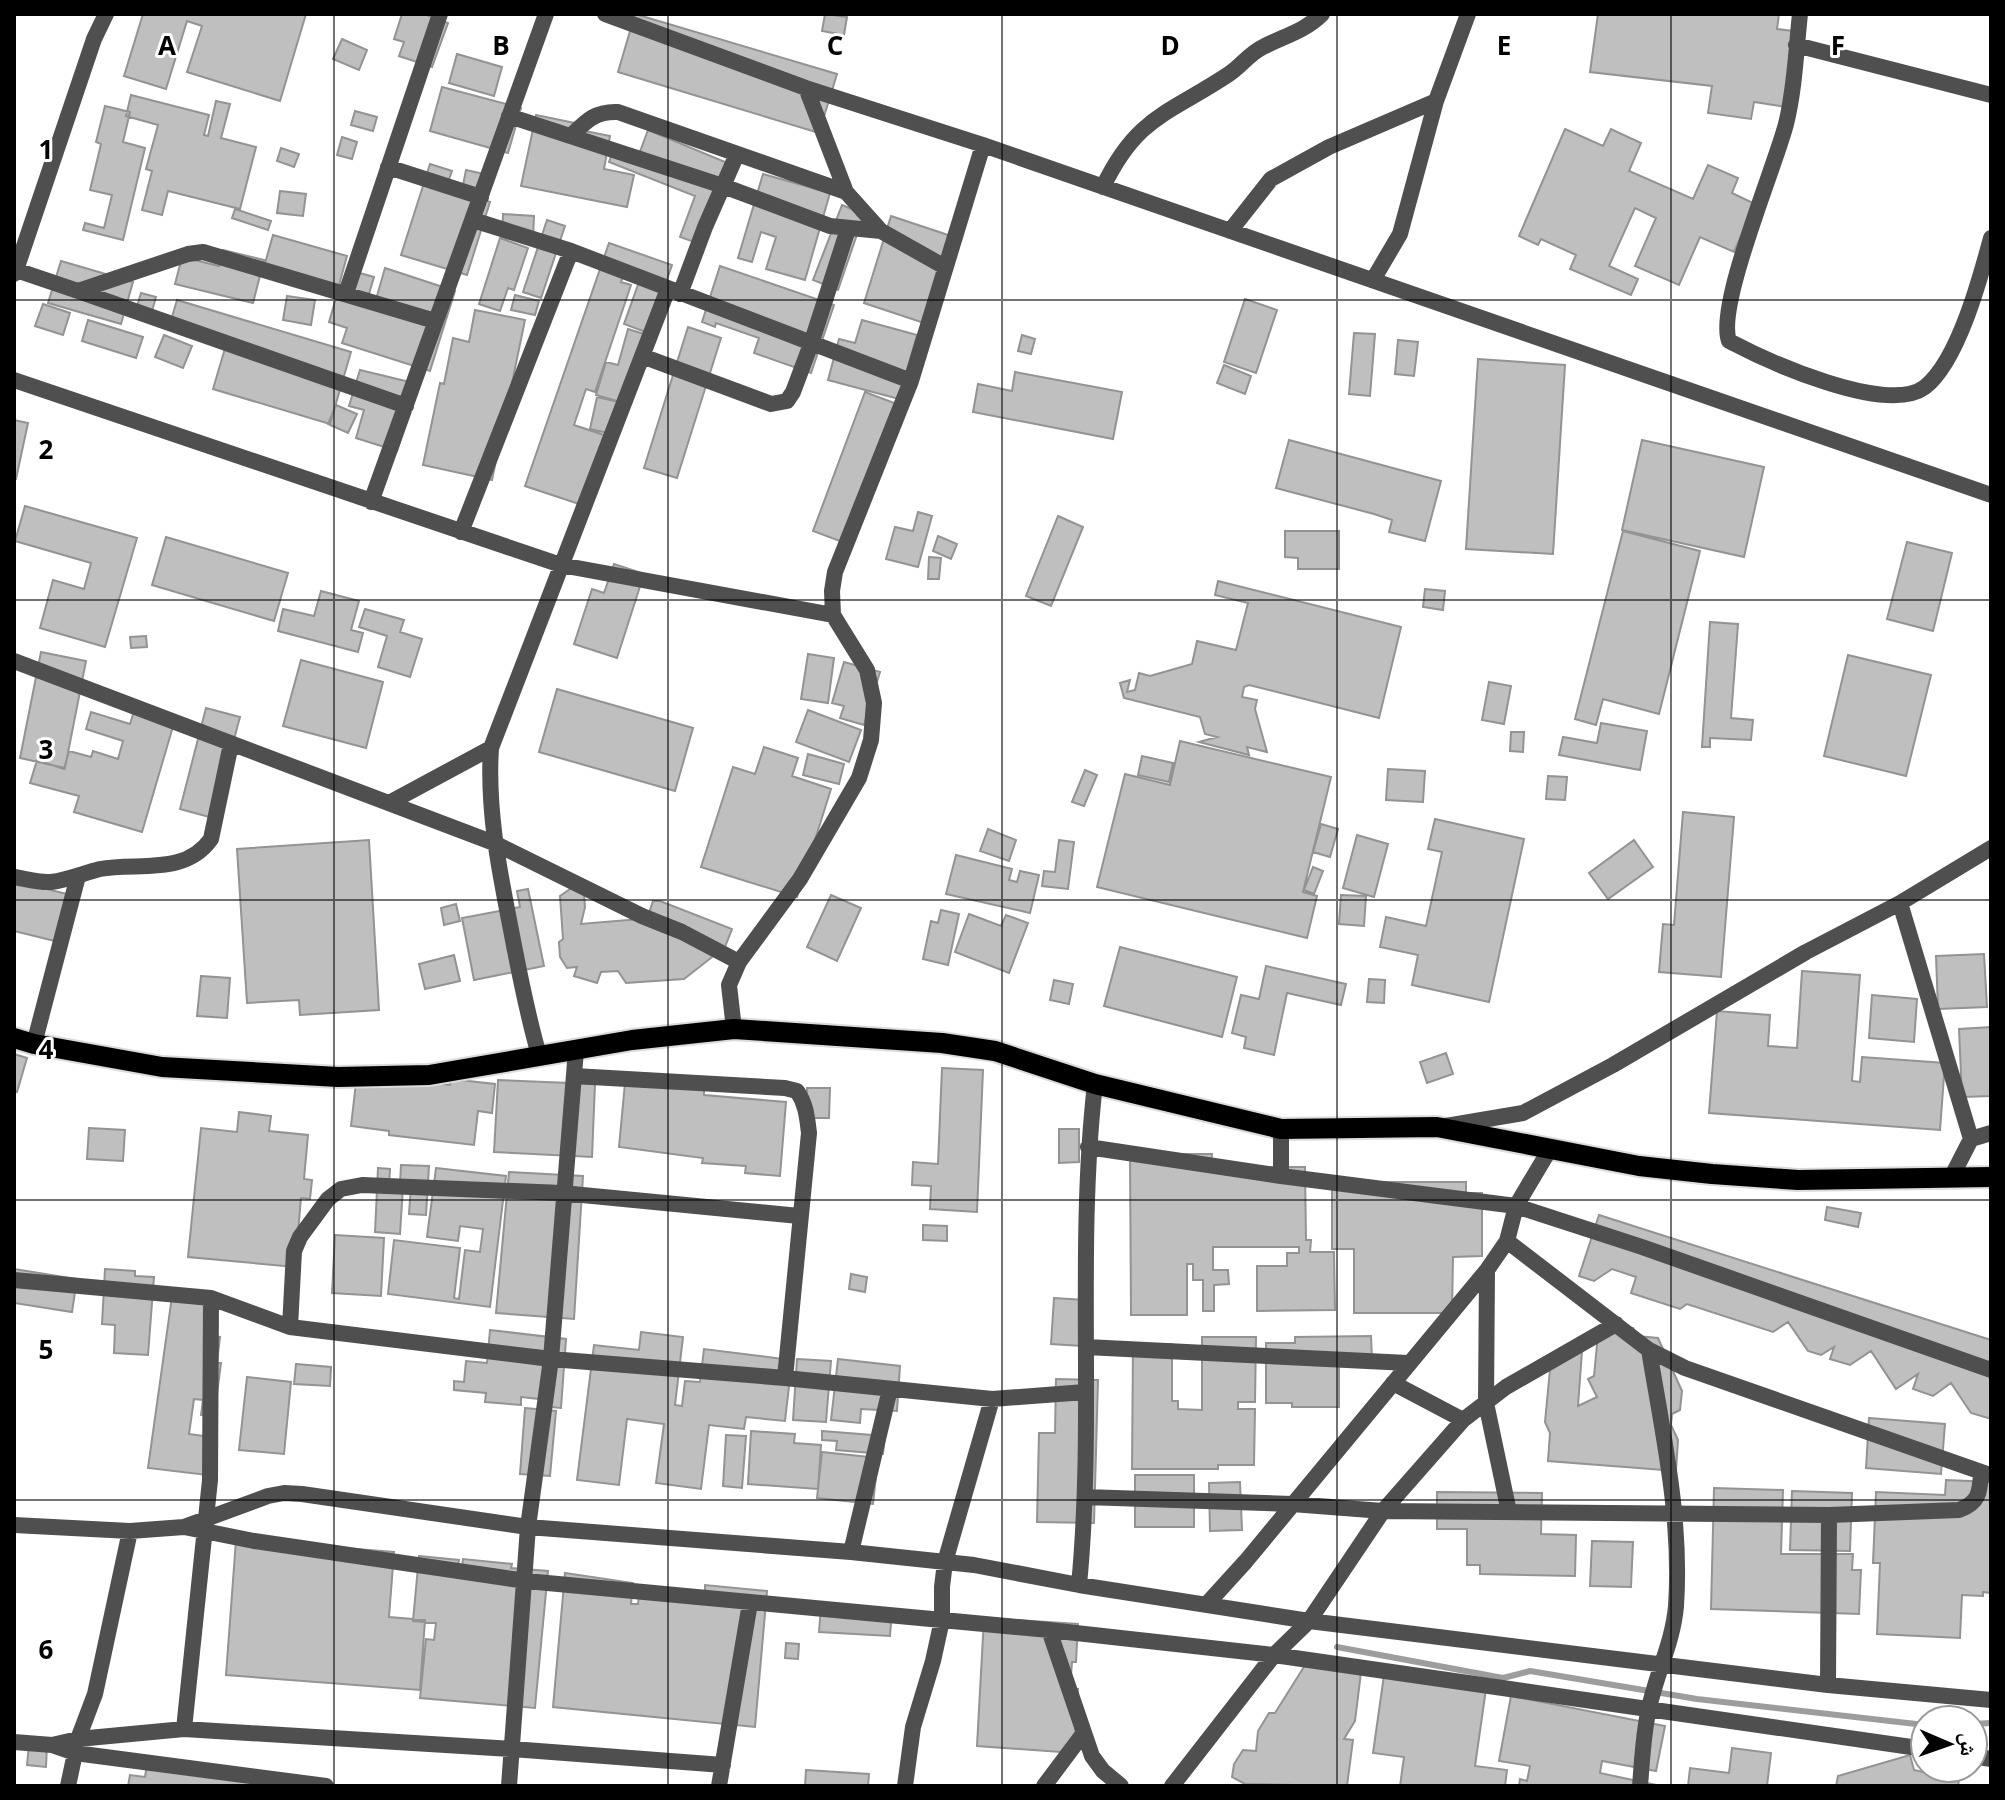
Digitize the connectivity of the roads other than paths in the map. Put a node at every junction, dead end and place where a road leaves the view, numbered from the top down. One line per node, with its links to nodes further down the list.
1 (106, 14): 28 (street)
2 (440, 14): 16 (street)
3 (546, 14): 12 (street)
4 (605, 14): 9 (street)
5 (1322, 14): 18 (street)
6 (1468, 14): 11 (street)
7 (1800, 14): 8 (street)
8 (1796, 45): 10 (street); 25 (street)
9 (806, 88): 14 (street); 19 (street)
10 (1991, 95)
11 (1436, 101): 24 (street); 29 (street)
12 (509, 116): 13 (street); 20 (street)
13 (572, 135): 15 (street); 17 (street)
14 (983, 145): 18 (street); 27 (street)
15 (737, 154): 17 (street); 19 (street)
16 (388, 167): 20 (street); 32 (street)
17 (723, 186): 22 (street); 31 (street)
18 (1103, 187): 24 (street)
19 (846, 192): 23 (street)
20 (481, 197): 21 (street)
21 (473, 220): 26 (street); 33 (street)
22 (848, 229): 23 (street); 34 (street)
23 (881, 231): 27 (street)
24 (1230, 231): 29 (street)
25 (1991, 238)
26 (571, 251): 31 (street); 41 (street)
27 (945, 267): 37 (street)
28 (15, 272): 30 (street)
29 (1373, 280): 39 (street)
30 (78, 291): 32 (street); 38 (street)
31 (674, 292): 34 (street); 35 (street)
32 (346, 293): 33 (street)
33 (435, 321): 38 (street)
34 (811, 344): 35 (street); 37 (street)
35 (642, 356): 42 (street)
36 (14, 380): 40 (street)
37 (911, 381): 43 (street)
38 (406, 406): 40 (street)
39 (1991, 495)
40 (371, 502): 41 (street)
41 (461, 532): 42 (street)
42 (561, 565): 43 (street); 46 (street)
43 (833, 615): 53 (street)
44 (14, 661): 45 (street)
45 (231, 744): 47 (street); 50 (street)
46 (491, 748): 47 (street); 48 (street)
47 (389, 803): 48 (street)
48 (494, 843): 53 (street); 58 (street)
49 (1991, 848): 52 (street)
50 (78, 876): 51 (street); 56 (street)
51 (14, 877)
52 (1900, 903): 61 (street); 64 (street)
53 (739, 962): 54 (street)
54 (734, 1029): 57 (main road); 60 (main road)
55 (14, 1038): 56 (main road)
56 (34, 1044): 58 (main road)
57 (576, 1050): 58 (main road); 59 (street)
58 (539, 1055)
59 (574, 1076): 70 (street); 72 (street)
60 (1095, 1084): 62 (main road); 65 (street)
61 (1437, 1127): 62 (main road); 66 (main road)
62 (1281, 1129): 67 (street)
63 (1991, 1133): 64 (street)
64 (1971, 1139): 69 (street)
65 (1088, 1147): 67 (street); 79 (street)
66 (1550, 1149): 69 (main road); 71 (street)
67 (1281, 1176): 71 (street)
68 (1991, 1177): 69 (main road)
69 (1951, 1178)
70 (562, 1193): 72 (street); 78 (street); 81 (street)
71 (1516, 1206): 73 (street); 83 (street)
72 (799, 1216): 84 (street)
73 (1507, 1241): 74 (street); 77 (street)
74 (1487, 1270): 82 (street); 89 (street)
75 (14, 1280): 76 (street)
76 (211, 1298): 78 (street); 98 (street)
77 (1616, 1324): 80 (street); 89 (street)
78 (290, 1327): 81 (street)
79 (1086, 1347): 82 (street); 87 (street)
80 (1649, 1350): 91 (street); 96 (street)
81 (551, 1359): 84 (street); 100 (street)
82 (1408, 1363): 85 (street)
83 (1991, 1370)
84 (785, 1378): 86 (street)
85 (1393, 1383): 90 (street); 93 (street)
86 (890, 1389): 88 (street); 102 (street)
87 (1085, 1392): 88 (street); 92 (street)
88 (992, 1399): 103 (street)
89 (1486, 1403): 90 (street); 95 (street)
90 (1463, 1420): 94 (street)
91 (1986, 1474): 97 (street)
92 (1085, 1497): 93 (street); 105 (street)
93 (1292, 1504): 94 (street); 107 (street)
94 (1383, 1511): 95 (street); 109 (street)
95 (1509, 1512): 96 (street)
96 (1676, 1513): 97 (street); 112 (street)
97 (1829, 1515): 113 (street)
98 (206, 1524): 100 (street); 101 (street); 104 (street); 116 (street)
99 (14, 1525): 101 (street)
100 (528, 1527): 102 (street); 104 (street)
101 (130, 1531): 119 (street)
102 (851, 1552): 103 (street)
103 (945, 1562): 105 (street); 108 (street)
104 (526, 1581): 106 (street); 121 (street)
105 (1079, 1585): 107 (street)
106 (750, 1603): 108 (street); 122 (street)
107 (1206, 1605): 109 (street)
108 (942, 1620): 110 (street); 127 (street)
109 (1309, 1621): 111 (street); 112 (street)
110 (1049, 1630): 111 (street); 117 (street)
111 (1274, 1655): 115 (street); 130 (street)
112 (1663, 1665): 113 (street); 115 (street)
113 (1828, 1685): 114 (street)
114 (1991, 1700)
115 (1648, 1711): 120 (street); 131 (street)
116 (184, 1729): 119 (street); 121 (street)
117 (1083, 1734): 128 (street); 129 (street)
118 (14, 1742): 119 (street)
119 (76, 1746): 123 (street); 124 (street)
120 (1909, 1747)
121 (512, 1749): 122 (street); 125 (street)
122 (723, 1765): 126 (street)
123 (68, 1786)
124 (326, 1786)
125 (509, 1786)
126 (719, 1786)
127 (905, 1786)
128 (1044, 1786)
129 (1121, 1786)
130 (1172, 1786)
131 (1640, 1786)

